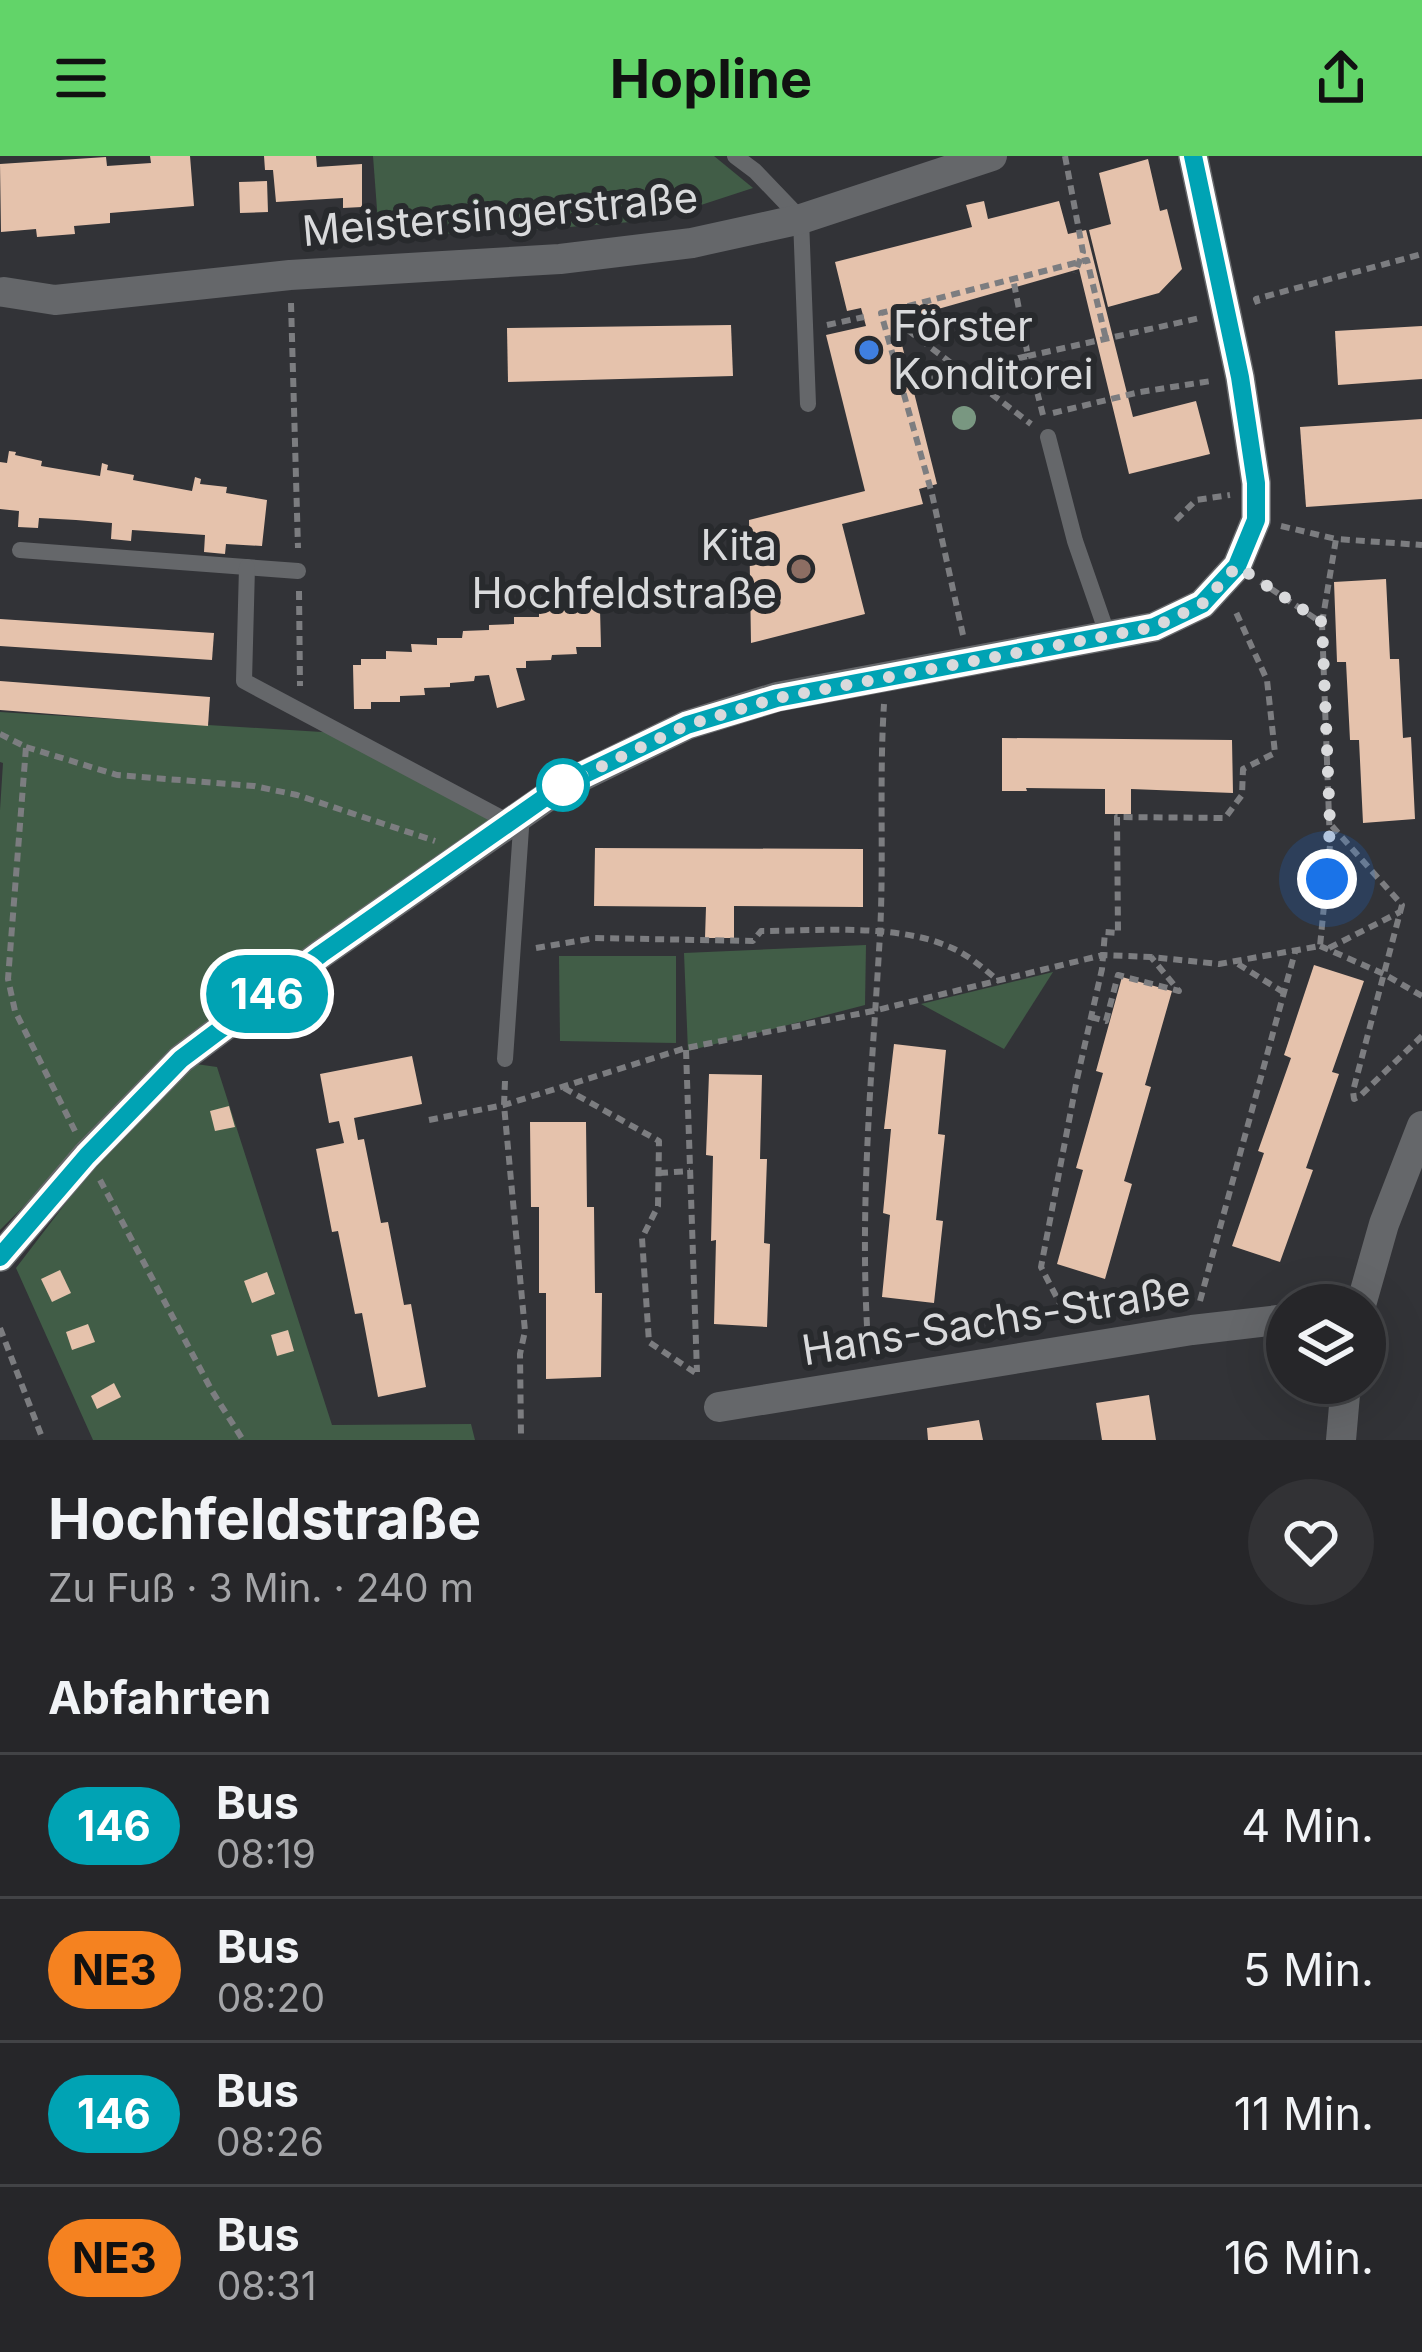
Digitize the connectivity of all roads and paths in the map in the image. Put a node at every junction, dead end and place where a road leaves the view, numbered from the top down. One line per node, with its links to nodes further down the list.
1 (735, 156): 5 (lane)
2 (1065, 156): 7 (path)
3 (1193, 156): 12 (street)
4 (978, 159): 5 (street, Meistersingerstraße)
5 (801, 219): 9 (street, Meistersingerstraße); 16 (lane)
6 (1422, 254): 13 (path)
7 (1079, 261): 8 (path); 10 (path); 17 (path)
8 (1075, 273)
9 (290, 275): 11 (street, Meistersingerstraße); 31 (path)
10 (1013, 278): 18 (path); 21 (path)
11 (4, 292)
12 (1226, 313): 17 (path); 20 (street)
13 (1260, 316)
14 (864, 317): 16 (path)
15 (896, 321): 19 (path)
16 (806, 326): 22 (lane)
17 (1106, 339): 18 (path)
18 (1028, 356): 19 (path); 20 (path)
19 (962, 371): 21 (path); 23 (path)
20 (1240, 377): 24 (street)
21 (901, 386): 33 (path)
22 (808, 404)
23 (1048, 437): 35 (lane)
24 (1256, 506): 25 (path); 26 (path); 29 (street)
25 (1176, 520)
26 (1336, 538): 27 (path); 34 (path)
27 (1422, 545)
28 (20, 550): 30 (lane)
29 (1237, 566): 32 (street); 34 (path)
30 (247, 567): 31 (lane); 37 (lane)
31 (298, 571): 37 (path)
32 (1214, 591): 35 (street); 48 (path)
33 (958, 611)
34 (1322, 622): 41 (path)
35 (1108, 635): 36 (street)
36 (886, 677): 40 (street); 44 (path)
37 (300, 710): 40 (lane)
38 (0, 734): 39 (path)
39 (26, 747): 42 (path); 64 (path)
40 (516, 818): 42 (street); 47 (lane)
41 (1330, 824): 43 (path); 45 (path)
42 (467, 852): 64 (street)
43 (1401, 911): 45 (path); 51 (path)
44 (880, 932): 47 (path); 52 (path); 55 (path)
45 (1324, 947): 46 (path); 51 (path)
46 (1295, 952): 50 (path); 53 (path)
47 (512, 953): 59 (lane)
48 (1103, 955): 49 (path); 52 (path); 56 (path)
49 (1150, 956): 50 (path); 56 (path)
50 (1235, 962): 53 (path)
51 (1384, 974): 54 (path); 57 (path)
52 (999, 981): 55 (path)
53 (1284, 993): 71 (path)
54 (1422, 996)
55 (874, 1011): 58 (path); 74 (path)
56 (1091, 1016): 72 (path)
57 (1422, 1036)
58 (686, 1048): 60 (path); 65 (path)
59 (505, 1059)
60 (564, 1088): 61 (path); 66 (path)
61 (504, 1105): 62 (path); 77 (path)
62 (429, 1120)
63 (1422, 1126): 68 (street)
64 (87, 1156): 67 (street); 79 (path)
65 (690, 1171): 66 (path); 73 (path)
66 (658, 1173): 73 (path)
67 (0, 1257)
68 (1367, 1284)
69 (1266, 1321): 71 (street, Hans-Sachs-Straße)
70 (0, 1328): 78 (path)
71 (1192, 1330): 72 (street, Hans-Sachs-Straße)
72 (1082, 1348): 74 (street, Hans-Sachs-Straße)
73 (697, 1373): 75 (path)
74 (871, 1382): 75 (street, Hans-Sachs-Straße)
75 (710, 1400)
76 (1344, 1404): 80 (street)
77 (521, 1436)
78 (44, 1440)
79 (243, 1440)
80 (1340, 1440)

